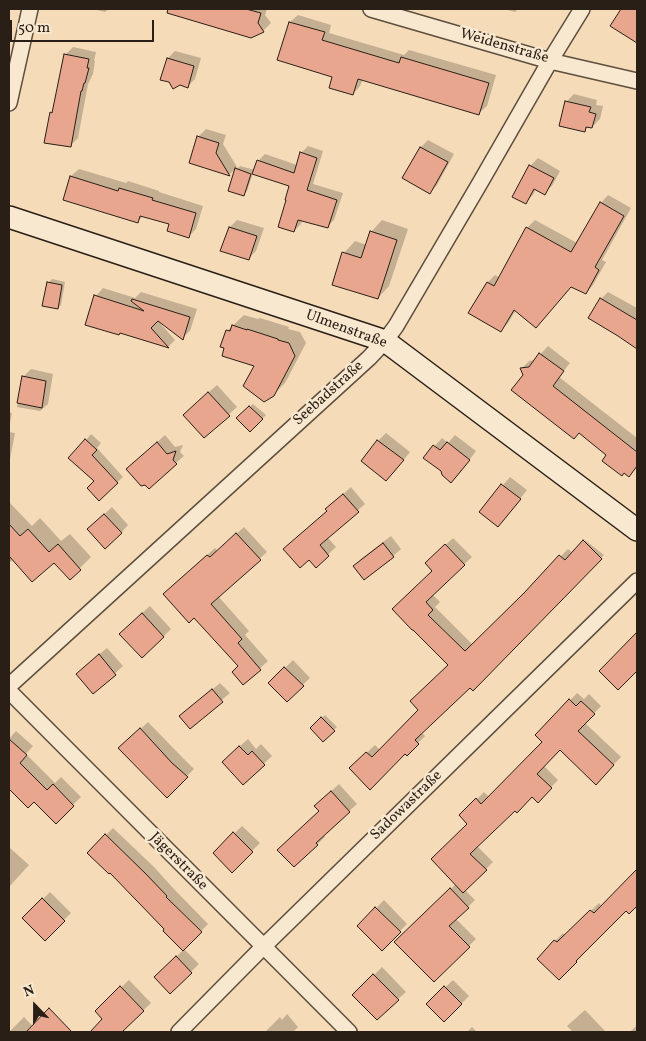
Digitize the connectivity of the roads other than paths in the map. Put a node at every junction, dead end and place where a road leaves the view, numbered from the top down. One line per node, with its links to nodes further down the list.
1 (30, 9): 6 (street)
2 (371, 9): 4 (street, Weidenstraße)
3 (582, 9): 4 (street, Seebadstraße)
4 (550, 61): 5 (street, Weidenstraße); 8 (street, Seebadstraße)
5 (637, 82)
6 (9, 103)
7 (9, 217): 8 (street, Ulmenstraße)
8 (385, 341): 9 (street, Ulmenstraße); 11 (street, Seebadstraße)
9 (637, 530)
10 (637, 581): 13 (street, Sadowastraße)
11 (9, 686)
12 (9, 691): 13 (street, Jägerstraße)
13 (263, 947): 14 (street, Sadowastraße); 15 (street, Jägerstraße)
14 (179, 1032)
15 (349, 1032)

